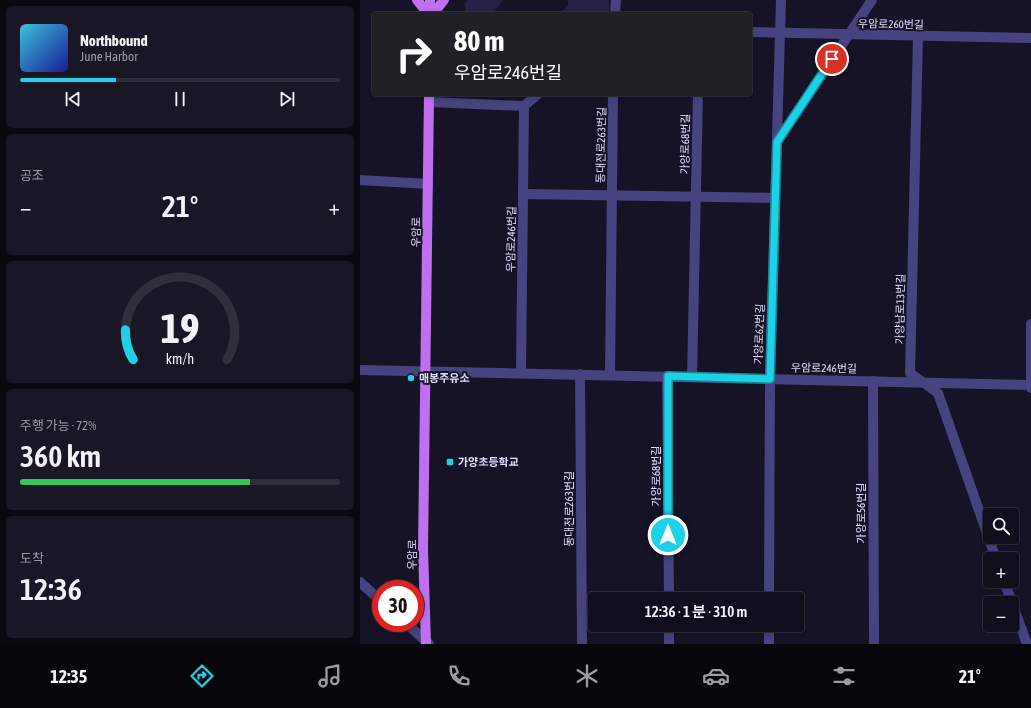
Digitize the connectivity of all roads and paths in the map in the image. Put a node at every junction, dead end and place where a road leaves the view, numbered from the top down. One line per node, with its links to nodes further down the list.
1 (417, 0): 7 (main road)
2 (430, 0): 8 (main road)
3 (444, 0): 9 (main road)
4 (616, 0): 10 (street)
5 (781, 0): 12 (street, 가양로62번길)
6 (872, 0): 13 (street)
7 (428, 12)
8 (430, 12)
9 (432, 12)
10 (615, 12)
11 (752, 32): 12 (street, 우암로260번길)
12 (780, 33): 13 (street, 우암로260번길); 21 (street, 가양로62번길)
13 (848, 35): 14 (street, 우암로260번길); 21 (street)
14 (918, 36): 15 (street, 우암로260번길); 38 (street, 가양남로13번길)
15 (1031, 38)
16 (536, 96): 20 (street)
17 (613, 96): 26 (street, 동대전로263번길)
18 (698, 96): 25 (street, 가양로68번길)
19 (429, 98): 20 (street); 23 (main road, 우암로)
20 (524, 106): 24 (street, 우암로246번길)
21 (777, 142): 27 (street, 가양로62번길)
22 (360, 180): 23 (street)
23 (428, 184): 30 (main road, 우암로)
24 (523, 194): 26 (street, 동대전로263번길); 31 (street, 우암로246번길)
25 (696, 195): 26 (street); 27 (street); 35 (street, 가양로68번길)
26 (612, 196): 33 (street, 동대전로263번길)
27 (775, 198): 36 (street, 가양로62번길)
28 (1031, 324): 39 (street)
29 (360, 370): 30 (street)
30 (426, 370): 31 (street, 우암로246번길); 49 (main road, 우암로)
31 (521, 372): 32 (street, 우암로246번길)
32 (580, 374): 33 (street, 우암로246번길); 50 (street, 동대전로263번길)
33 (610, 375): 34 (street, 우암로246번길)
34 (668, 376): 35 (street, 우암로246번길); 43 (street, 가양로68번길)
35 (692, 377): 36 (street, 우암로246번길)
36 (770, 379): 37 (street, 우암로246번길); 44 (street, 가양로62번길)
37 (873, 381): 38 (street, 우암로246번길); 53 (street, 가양로56번길)
38 (921, 383): 39 (street, 우암로246번길); 40 (street, 가양남로13번길)
39 (1031, 386)
40 (994, 552)
41 (360, 582): 45 (street)
42 (1007, 588): 54 (street)
43 (669, 592)
44 (769, 592)
45 (372, 593)
46 (415, 632): 49 (street)
47 (669, 632): 51 (street)
48 (769, 632): 52 (street)
49 (427, 643)
50 (582, 644)
51 (669, 644)
52 (769, 644)
53 (874, 644)
54 (1027, 644)

